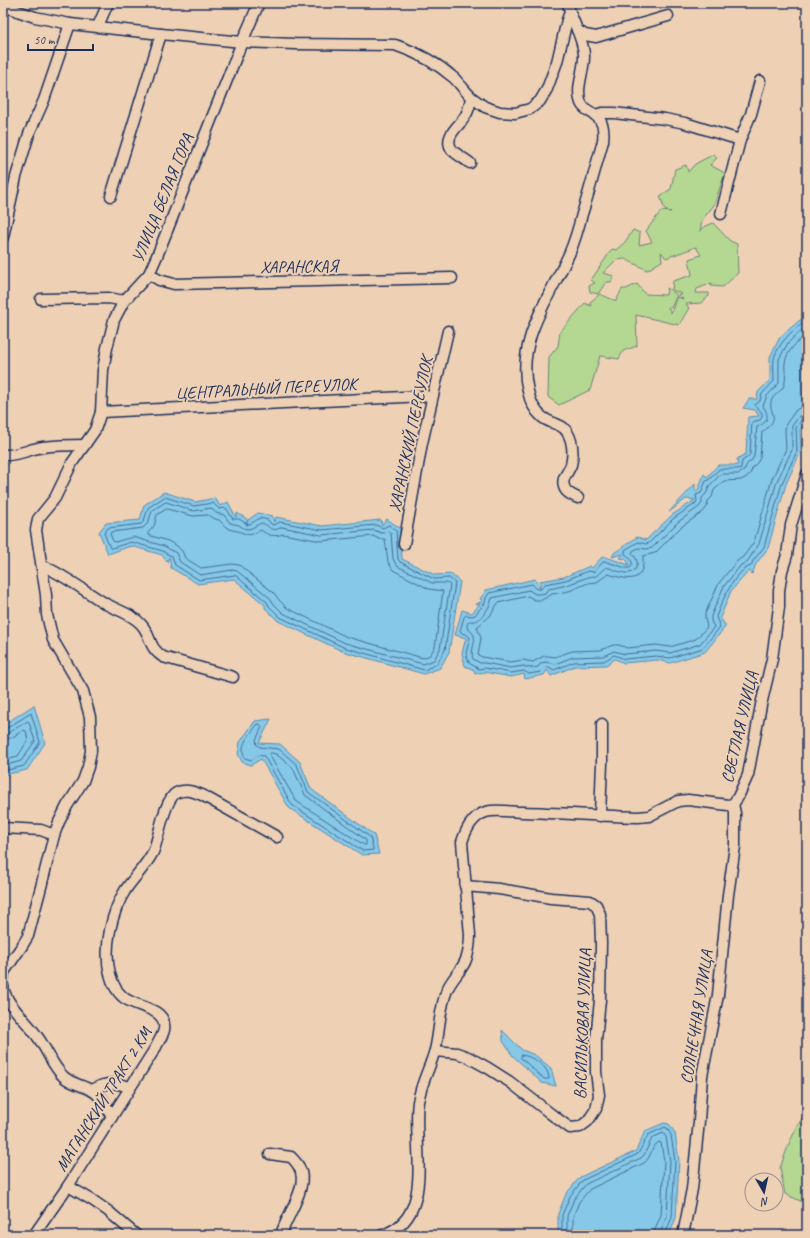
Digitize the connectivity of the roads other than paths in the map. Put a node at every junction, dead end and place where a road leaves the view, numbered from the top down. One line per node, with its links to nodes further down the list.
1 (108, 3): 7 (street)
2 (259, 3): 10 (street, УЛИЦА БЕЛАЯ ГОРА)
3 (3, 6): 6 (street)
4 (569, 8): 8 (street); 12 (street)
5 (668, 16): 8 (street)
6 (70, 24): 7 (street); 18 (street)
7 (98, 26): 9 (street)
8 (577, 30): 13 (street)
9 (161, 34): 10 (street); 16 (street)
10 (242, 42): 12 (street); 19 (street, УЛИЦА БЕЛАЯ ГОРА)
11 (760, 81): 14 (street)
12 (471, 97): 15 (street)
13 (595, 115): 14 (street); 29 (street)
14 (740, 140): 17 (street)
15 (470, 163)
16 (111, 196)
17 (721, 214)
18 (3, 238)
19 (149, 274): 20 (street, ХАРАНСКАЯ); 22 (street, УЛИЦА БЕЛАЯ ГОРА)
20 (452, 278)
21 (41, 299): 22 (street)
22 (124, 301): 25 (street, УЛИЦА БЕЛАЯ ГОРА)
23 (448, 331): 24 (street, ХАРАНСКИЙ ПЕРЕУЛОК)
24 (432, 397): 25 (street, ЦЕНТРАЛЬНЫЙ ПЕРЕУЛОК); 30 (street, ХАРАНСКИЙ ПЕРЕУЛОК)
25 (102, 412): 26 (street, УЛИЦА БЕЛАЯ ГОРА)
26 (85, 445): 27 (street); 31 (street, УЛИЦА БЕЛАЯ ГОРА)
27 (3, 455)
28 (807, 474): 34 (street, СВЕТЛАЯ УЛИЦА)
29 (578, 498)
30 (404, 544)
31 (42, 565): 32 (street); 37 (street, УЛИЦА БЕЛАЯ ГОРА)
32 (233, 678)
33 (602, 724): 35 (street)
34 (733, 804): 35 (street, СВЕТЛАЯ УЛИЦА); 52 (street, СОЛНЕЧНАЯ УЛИЦА)
35 (600, 816): 39 (street, СВЕТЛАЯ УЛИЦА)
36 (3, 828): 37 (street)
37 (54, 835): 40 (street, УЛИЦА БЕЛАЯ ГОРА)
38 (277, 837): 43 (street, МАГАНСКИЙ ТРАКТ 2 КМ)
39 (465, 886): 42 (street); 42 (street, ВАСИЛЬКОВАЯ УЛИЦА)
40 (3, 979)
41 (3, 986): 44 (street)
42 (435, 1051): 51 (street)
43 (129, 1087): 44 (street); 45 (street, МАГАНСКИЙ ТРАКТ 2 КМ)
44 (92, 1090): 45 (street)
45 (112, 1116): 47 (street, МАГАНСКИЙ ТРАКТ 2 КМ)
46 (270, 1154): 50 (street)
47 (68, 1186): 48 (street, МАГАНСКИЙ ТРАКТ 2 КМ); 49 (street)
48 (34, 1235)
49 (136, 1235)
50 (281, 1235)
51 (382, 1235)
52 (683, 1235)

